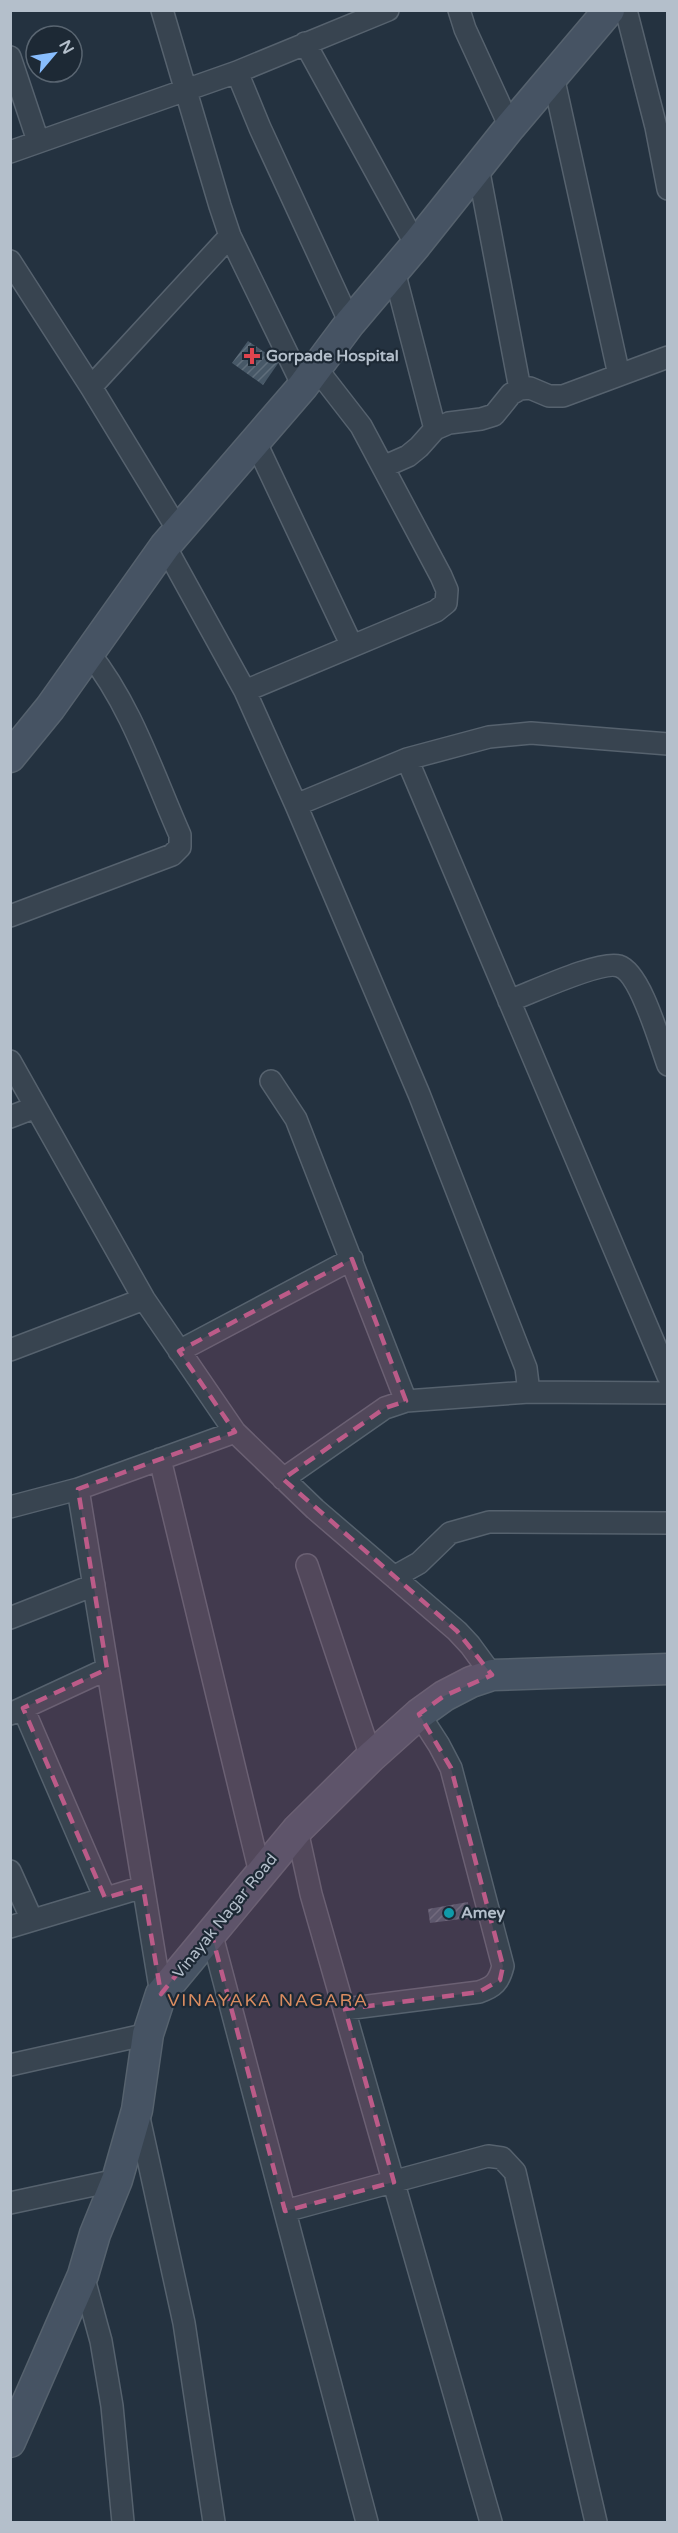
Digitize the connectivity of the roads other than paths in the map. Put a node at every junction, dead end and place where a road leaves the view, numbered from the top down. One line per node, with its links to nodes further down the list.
1 (162, 10): 10 (street)
2 (459, 10): 11 (street)
3 (609, 10): 9 (street)
4 (626, 10): 15 (street)
5 (378, 12): 6 (street)
6 (305, 43): 8 (street); 17 (street)
7 (10, 57): 12 (street)
8 (237, 72): 10 (street); 20 (street)
9 (553, 76): 11 (street); 22 (street)
10 (186, 89): 12 (street); 16 (street)
11 (510, 126): 14 (street)
12 (38, 141): 13 (street)
13 (10, 152)
14 (478, 167): 17 (street); 25 (street)
15 (668, 189)
16 (230, 236): 23 (street); 24 (street)
17 (416, 245): 19 (street)
18 (10, 261): 24 (street)
19 (394, 271): 20 (street); 26 (street)
20 (350, 323): 23 (street)
21 (668, 357): 22 (street)
22 (618, 375): 25 (street)
23 (310, 377): 27 (street); 28 (street)
24 (92, 387): 29 (street)
25 (520, 388): 26 (street)
26 (435, 429): 28 (street)
27 (256, 443): 29 (street); 30 (street)
28 (383, 467): 30 (street)
29 (172, 538): 31 (street); 32 (street)
30 (352, 646): 32 (street)
31 (89, 653): 34 (street); 37 (street)
32 (245, 691): 36 (street)
33 (668, 744): 35 (street)
34 (12, 750)
35 (407, 759): 36 (street); 38 (street)
36 (296, 805): 49 (street)
37 (10, 916)
38 (509, 1001): 40 (street); 48 (street)
39 (10, 1061): 42 (street)
40 (668, 1065)
41 (271, 1081): 44 (street)
42 (36, 1107): 43 (street); 45 (street)
43 (10, 1117)
44 (352, 1259): 47 (street); 51 (street)
45 (144, 1299): 46 (street); 47 (street)
46 (10, 1350)
47 (180, 1351): 52 (street)
48 (668, 1376)
49 (529, 1392): 50 (street); 51 (street)
50 (668, 1393)
51 (406, 1401): 54 (street)
52 (235, 1432): 53 (street); 54 (street)
53 (160, 1459): 55 (street); 70 (street)
54 (283, 1479): 59 (street)
55 (78, 1489): 56 (street); 60 (street)
56 (10, 1507)
57 (668, 1523): 59 (street)
58 (307, 1565): 67 (street)
59 (394, 1577): 64 (street)
60 (94, 1585): 61 (street); 62 (street)
61 (10, 1618)
62 (108, 1669): 65 (street); 71 (street)
63 (668, 1669): 64 (street, Vinayak Nagar Road)
64 (492, 1675): 66 (street, Vinayak Nagar Road)
65 (17, 1711): 72 (street)
66 (420, 1714): 67 (street, Vinayak Nagar Road); 77 (street)
67 (371, 1757): 68 (street, Vinayak Nagar Road)
68 (297, 1830): 70 (street, Vinayak Nagar Road); 77 (street)
69 (10, 1871): 73 (street)
70 (260, 1872): 75 (street, Vinayak Nagar Road)
71 (144, 1887): 72 (street); 76 (street)
72 (105, 1898): 73 (street)
73 (32, 1920): 74 (street)
74 (10, 1927)
75 (211, 1932): 76 (street, Vinayak Nagar Road); 84 (street)
76 (162, 1994): 78 (street, Vinayak Nagar Road)
77 (345, 2009): 82 (street)
78 (148, 2034): 79 (street); 80 (street, Vinayak Nagar Road)
79 (10, 2065)
80 (137, 2110): 81 (street, Vinayak Nagar Road); 88 (street)
81 (117, 2180): 83 (street); 85 (street, Vinayak Nagar Road)
82 (394, 2182): 84 (street); 90 (street); 91 (street)
83 (10, 2203)
84 (285, 2211): 89 (street)
85 (83, 2275): 86 (street, Vinayak Nagar Road); 87 (street)
86 (10, 2442)
87 (123, 2523)
88 (214, 2523)
89 (367, 2523)
90 (491, 2523)
91 (596, 2523)

